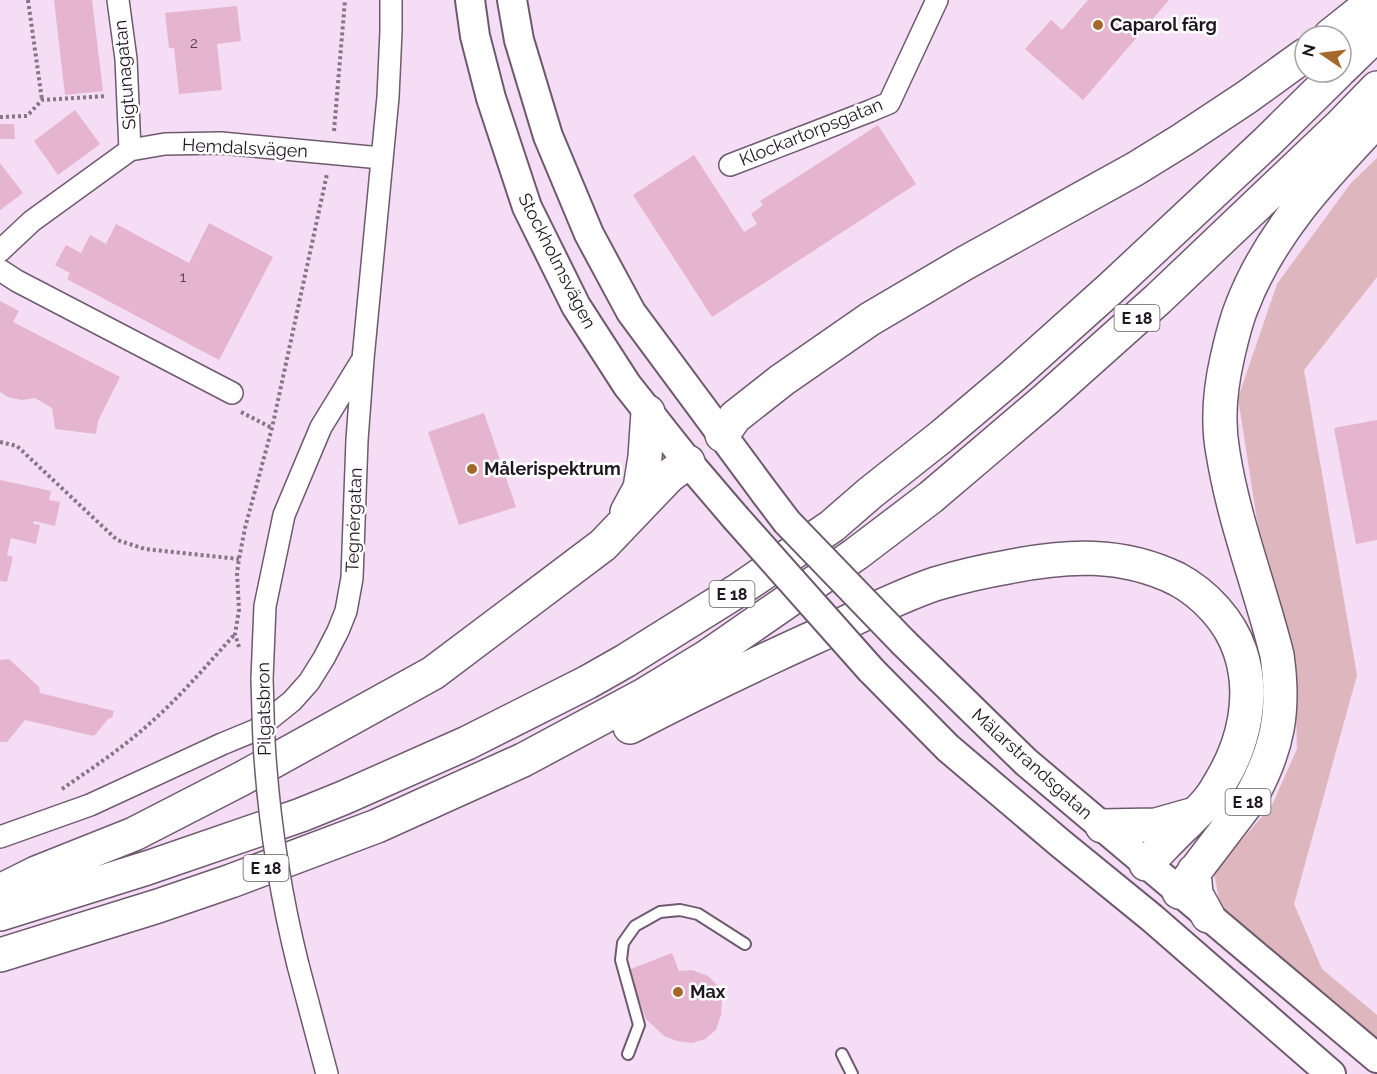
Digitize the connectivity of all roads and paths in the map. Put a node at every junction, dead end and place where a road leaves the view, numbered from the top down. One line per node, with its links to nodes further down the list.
1 (28, 0): 16 (path)
2 (118, 0): 15 (street, Sigtunagatan)
3 (345, 0): 20 (path)
4 (391, 0): 21 (street, Tegnérgatan)
5 (470, 0): 27 (main road, Stockholmsvägen)
6 (512, 0): 28 (main road)
7 (937, 0): 22 (street, Klockartorpsgatan)
8 (1375, 0): 9 (highway)
9 (1345, 24)
10 (1377, 34): 11 (highway, E 18)
11 (1353, 58)
12 (1293, 64): 28 (highway)
13 (1327, 84): 42 (highway, E 18)
14 (1377, 88): 33 (highway, E 18)
15 (128, 94): 16 (path); 19 (street, Sigtunagatan)
16 (42, 100): 17 (path)
17 (0, 117)
18 (1377, 120): 39 (highway, E 18)
19 (130, 150): 20 (street, Hemdalsvägen); 23 (street, Hemdalsvägen)
20 (332, 153): 21 (street, Hemdalsvägen); 32 (path)
21 (381, 158): 25 (street, Tegnérgatan)
22 (730, 165)
23 (0, 250)
24 (0, 270): 26 (street)
25 (363, 359): 37 (street, Tegnérgatan); 50 (street, Pilgatsbron, bridge)
26 (232, 393)
27 (648, 412): 30 (main road, Stockholmsvägen); 31 (highway)
28 (722, 435): 30 (main road); 36 (main road, Mälarstrandsgatan, bridge)
29 (0, 442): 32 (path)
30 (687, 462): 31 (highway); 41 (main road, bridge)
31 (615, 532): 40 (highway)
32 (239, 559): 34 (path)
33 (523, 760): 35 (highway, E 18); 46 (highway, E 18)
34 (60, 791)
35 (1195, 814): 36 (highway); 38 (highway, E 18)
36 (1102, 826): 38 (main road, Mälarstrandsgatan)
37 (0, 837)
38 (1146, 864): 39 (main road, Mälarstrandsgatan); 41 (main road)
39 (1187, 882): 43 (highway); 44 (main road)
40 (0, 891)
41 (1120, 893): 44 (main road)
42 (0, 914)
43 (1208, 916): 49 (main road)
44 (1152, 918): 52 (main road)
45 (745, 944): 47 (lane)
46 (0, 955)
47 (628, 1054)
48 (842, 1054): 51 (lane)
49 (1377, 1058)
50 (327, 1074)
51 (852, 1074)
52 (1331, 1074)

